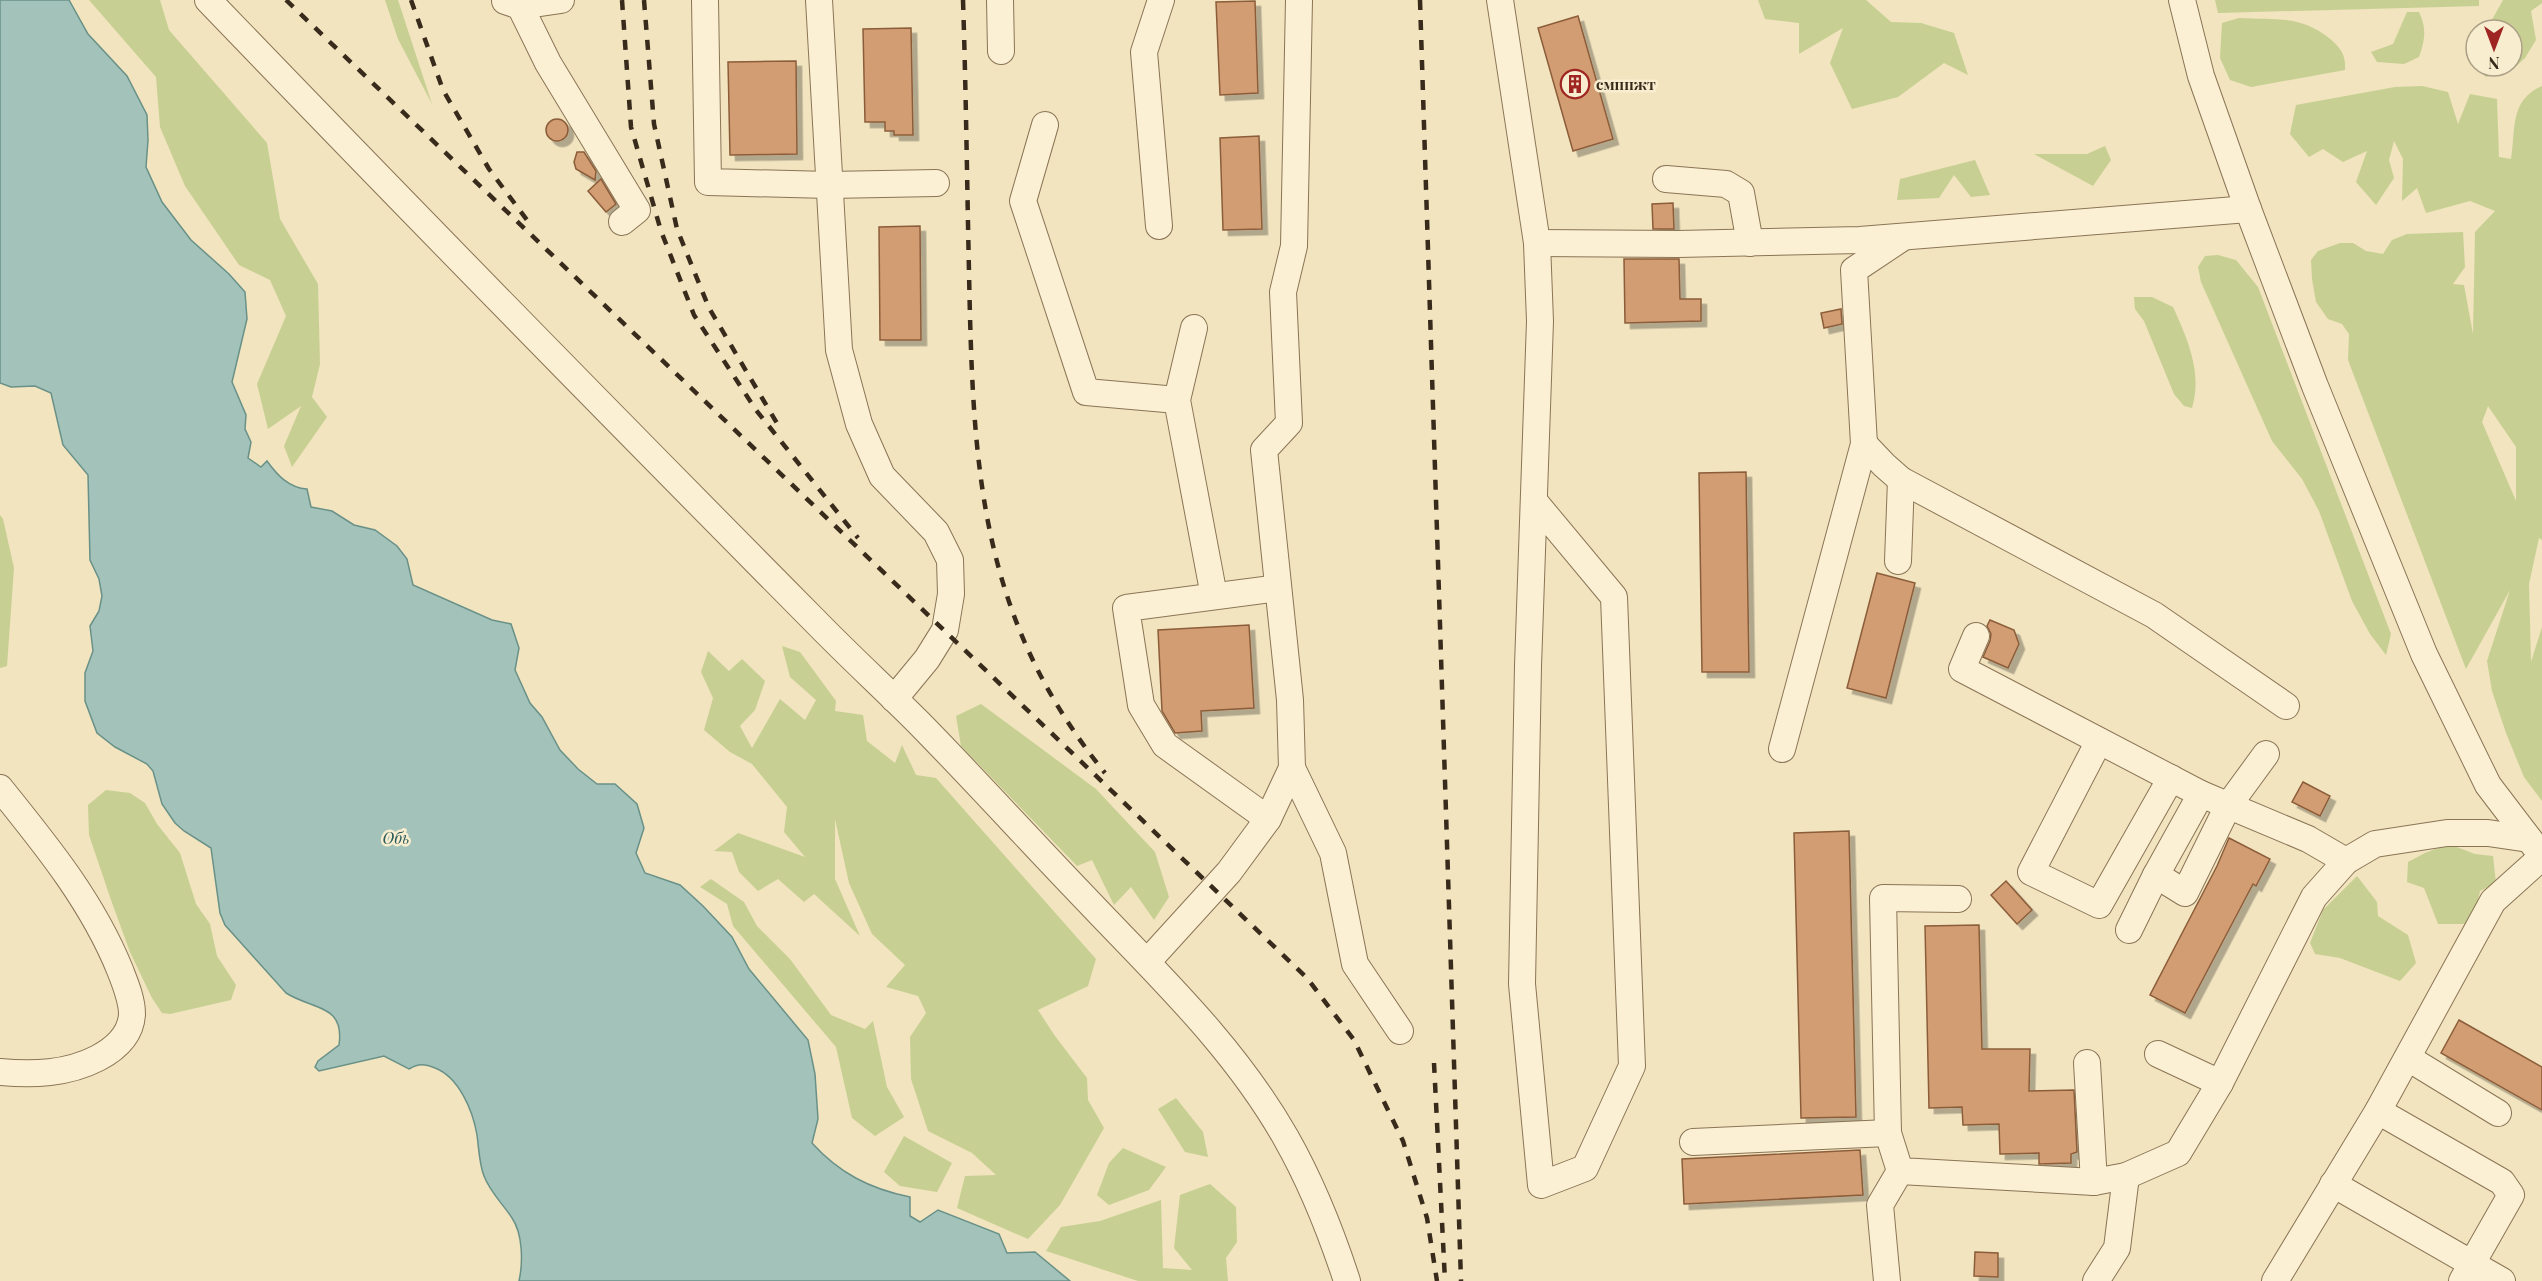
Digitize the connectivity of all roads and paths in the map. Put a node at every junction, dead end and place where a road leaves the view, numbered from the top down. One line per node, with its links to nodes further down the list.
1 (208, 0): 31 (street)
2 (561, 0): 10 (street)
3 (705, 0): 15 (street)
4 (819, 0): 15 (street)
5 (1000, 0): 11 (street)
6 (1161, 0): 18 (street)
7 (1299, 0): 28 (street)
8 (1500, 0): 20 (street)
9 (2182, 0): 16 (street)
10 (512, 3): 17 (street)
11 (1001, 51)
12 (1045, 125): 23 (street)
13 (1666, 179): 21 (street)
14 (936, 183): 15 (street)
15 (829, 185): 31 (street)
16 (2248, 209): 19 (street); 42 (street)
17 (622, 222)
18 (1159, 226)
19 (1905, 236): 21 (street); 24 (street)
20 (1537, 243): 21 (street); 26 (street)
21 (1750, 243)
22 (1194, 328): 23 (street)
23 (1177, 400): 29 (street)
24 (1864, 444): 25 (street); 34 (street)
25 (1901, 480): 27 (street); 32 (street)
26 (1534, 501): 26 (street)
27 (1898, 561)
28 (1278, 588): 29 (street); 36 (street)
29 (1214, 596): 41 (street)
30 (1976, 636): 33 (street)
31 (894, 699): 47 (street)
32 (2286, 706)
33 (2099, 741): 37 (street); 37 (street)
34 (1782, 749)
35 (2266, 754): 40 (street)
36 (1292, 768): 41 (street); 48 (street)
37 (2170, 778): 39 (street)
38 (0, 788): 52 (street)
39 (2202, 794): 40 (street); 44 (street)
40 (2228, 806): 43 (street); 44 (street)
41 (1268, 819): 47 (street)
42 (2538, 851): 43 (street); 50 (street)
43 (2346, 861): 53 (street)
44 (2156, 875): 46 (street)
45 (1958, 899): 56 (street)
46 (2128, 930)
47 (1148, 962): 63 (street)
48 (1400, 1031)
49 (2158, 1054): 53 (street)
50 (2408, 1058): 54 (street); 55 (street)
51 (2087, 1063): 60 (street)
52 (0, 1072)
53 (2220, 1083): 59 (street)
54 (2378, 1111): 61 (street); 62 (street)
55 (2498, 1113)
56 (1888, 1133): 57 (street); 58 (street)
57 (1693, 1142)
58 (1900, 1171): 60 (street); 64 (street)
59 (2126, 1176): 60 (street); 65 (street)
60 (2094, 1182)
61 (2332, 1184): 62 (street); 66 (street)
62 (2467, 1272): 67 (street)
63 (1347, 1281)
64 (1887, 1281)
65 (2097, 1281)
66 (2274, 1281)
67 (2502, 1281)

